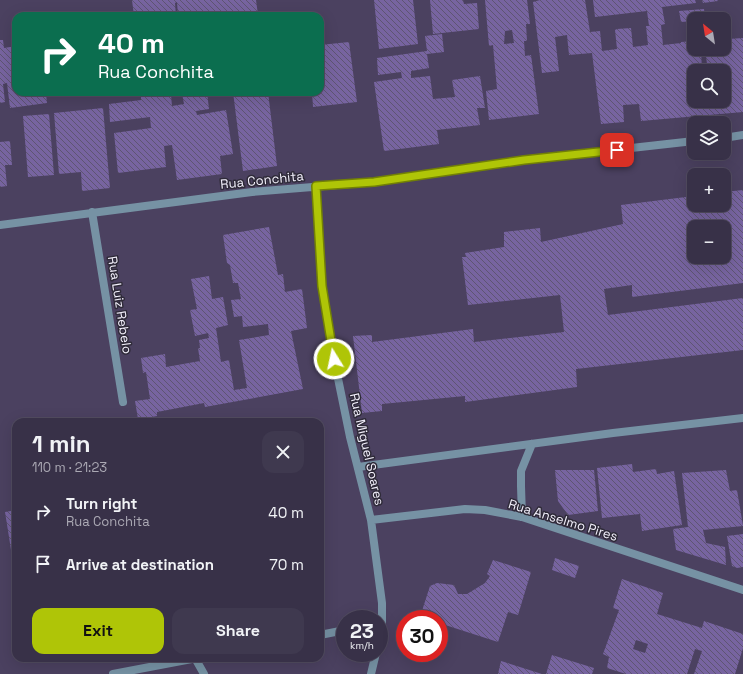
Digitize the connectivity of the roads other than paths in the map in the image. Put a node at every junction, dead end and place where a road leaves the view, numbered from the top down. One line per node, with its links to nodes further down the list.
1 (743, 136): 2 (street)
2 (731, 137)
3 (687, 142): 4 (street, Rua Conchita)
4 (316, 186): 5 (street, Rua Conchita); 10 (street, Rua Miguel Soares)
5 (92, 212): 6 (street, Rua Conchita); 7 (street, Rua Luiz Rebelo)
6 (0, 225)
7 (123, 402)
8 (743, 418): 9 (street)
9 (532, 444): 10 (street); 11 (street)
10 (358, 467): 12 (street, Rua Miguel Soares)
11 (522, 517): 12 (street, Rua Anselmo Pires); 13 (street, Rua Anselmo Pires)
12 (371, 520): 14 (street, Rua Miguel Soares)
13 (743, 590)
14 (382, 610)
15 (336, 632): 16 (street)
16 (324, 634)
17 (175, 662): 20 (street)
18 (198, 662): 21 (street)
19 (374, 662): 22 (street)
20 (113, 674)
21 (204, 674)
22 (371, 674)

